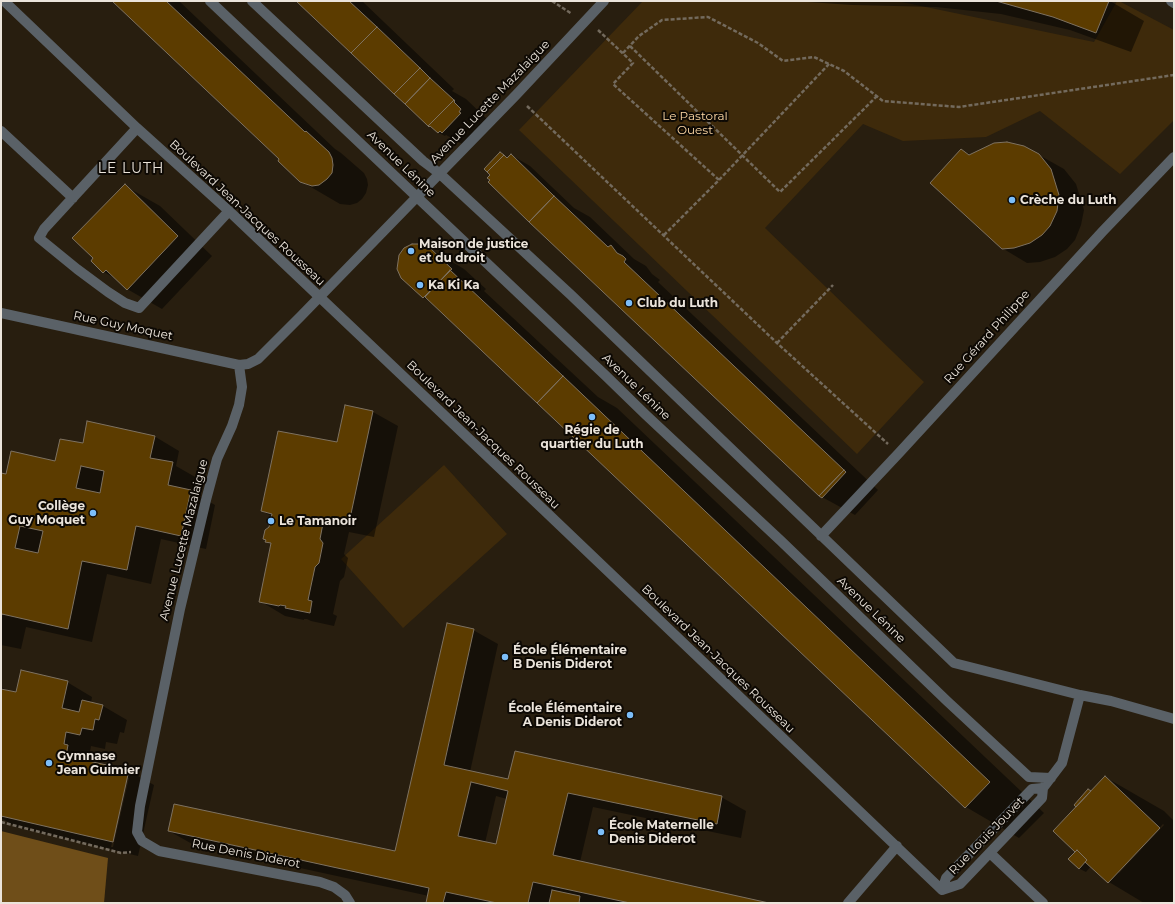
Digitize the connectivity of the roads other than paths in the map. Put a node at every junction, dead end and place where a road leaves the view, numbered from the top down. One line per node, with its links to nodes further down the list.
1 (4, 1): 7 (street, Boulevard Jean-Jacques Rousseau)
2 (210, 1): 11 (street, Avenue Lénine)
3 (252, 1): 10 (street, Avenue Lénine)
4 (604, 1): 10 (street, Avenue Lucette Mazalaigue)
5 (1171, 1): 6 (street)
6 (1174, 3)
7 (137, 128): 12 (street); 13 (street, Boulevard Jean-Jacques Rousseau)
8 (1, 131): 12 (street)
9 (1174, 157): 17 (street, Rue Gérard Philippe)
10 (439, 173): 11 (street, Avenue Lucette Mazalaigue); 17 (street, Avenue Lénine)
11 (417, 197): 14 (street, Avenue Lucette Mazalaigue); 20 (street, Avenue Lénine)
12 (73, 198): 13 (street)
13 (229, 211): 14 (street, Boulevard Jean-Jacques Rousseau)
14 (319, 298): 16 (street, Avenue Lucette Mazalaigue); 23 (street, Boulevard Jean-Jacques Rousseau)
15 (1, 313): 16 (street, Rue Guy Moquet)
16 (239, 365): 22 (street, Avenue Lucette Mazalaigue)
17 (820, 536): 18 (street, Avenue Lénine)
18 (1080, 695): 19 (street, Avenue Lénine); 20 (street, Rue Louis Jouvet)
19 (1174, 719)
20 (1051, 778): 21 (street, Rue Louis Jouvet)
21 (1043, 788): 24 (street, Rue Louis Jouvet); 25 (street, Rue Louis Jouvet)
22 (136, 832): 26 (street, Rue Denis Diderot)
23 (897, 846): 25 (street, Boulevard Jean-Jacques Rousseau); 27 (street)
24 (990, 853): 25 (street, Rue Louis Jouvet); 28 (street)
25 (942, 890)
26 (350, 903)
27 (848, 903)
28 (1043, 903)

